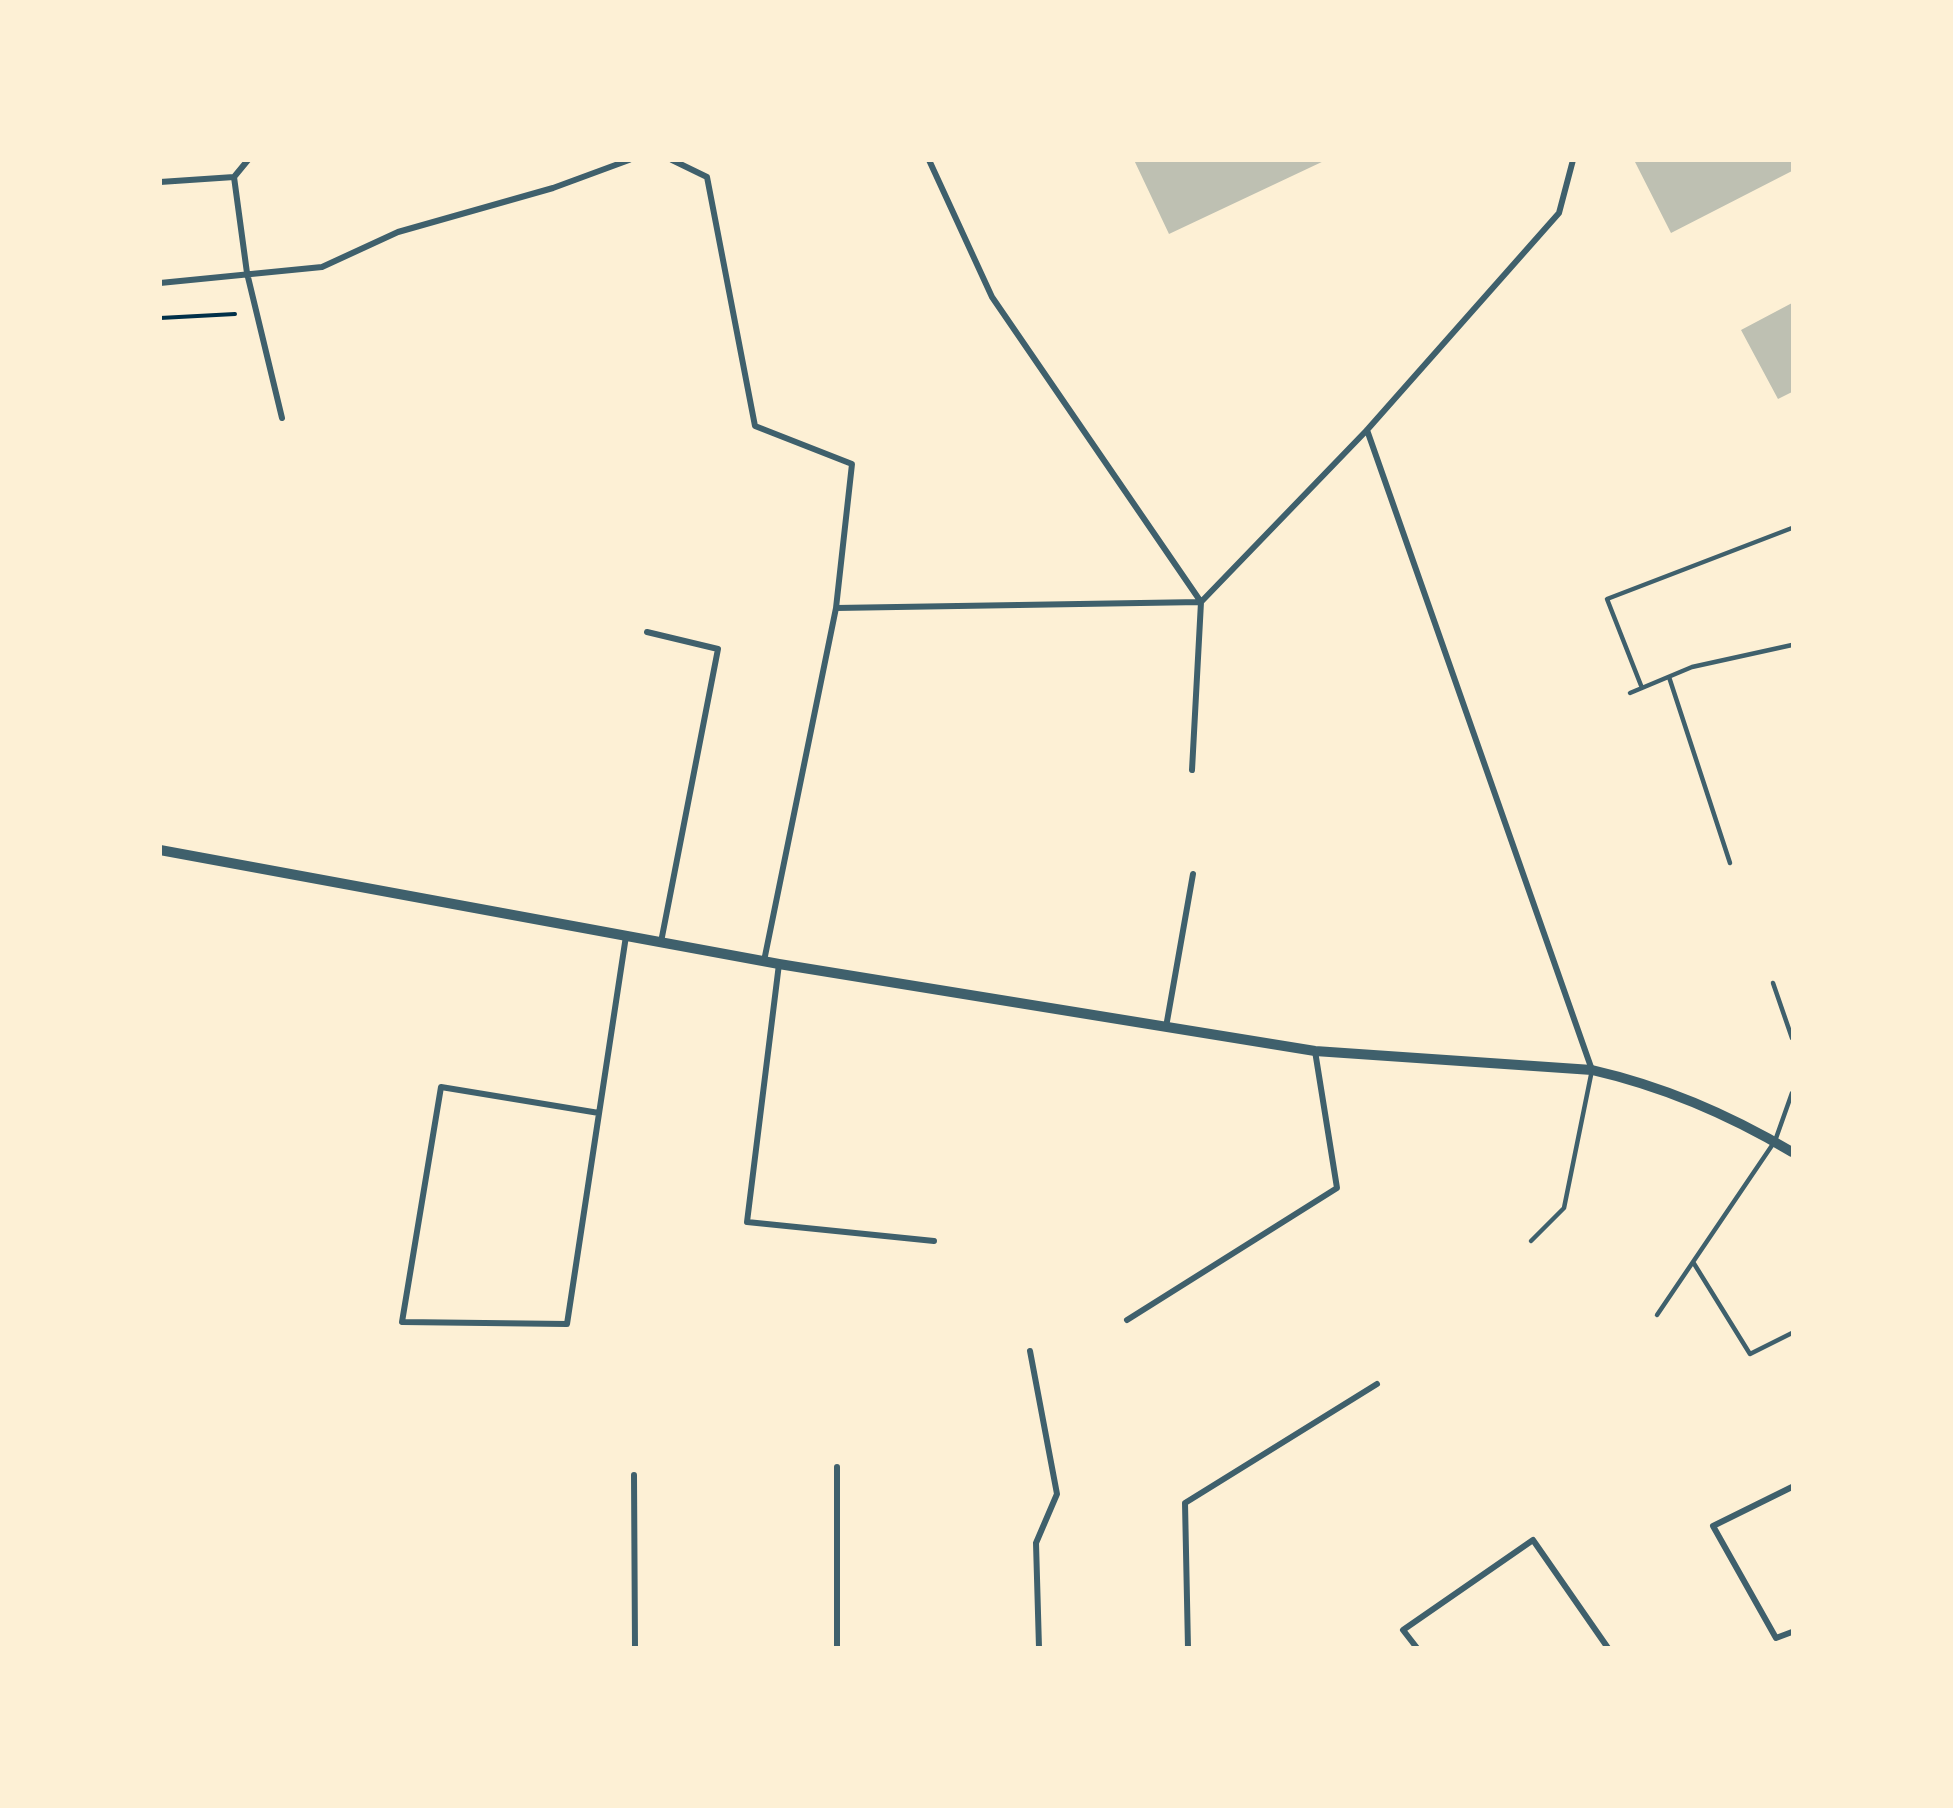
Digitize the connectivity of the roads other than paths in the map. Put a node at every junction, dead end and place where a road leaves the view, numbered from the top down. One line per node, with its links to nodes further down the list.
1 (248, 160): 6 (street)
2 (629, 160): 8 (street)
3 (672, 160): 14 (street)
4 (929, 160): 13 (street)
5 (1573, 160): 11 (street)
6 (234, 177): 7 (street); 8 (street)
7 (160, 182)
8 (247, 273): 9 (street); 10 (street)
9 (160, 283)
10 (282, 418)
11 (1367, 430): 13 (street); 32 (street)
12 (1792, 528): 18 (lane)
13 (1201, 602): 14 (street); 20 (street)
14 (836, 608): 26 (street)
15 (647, 632): 25 (street)
16 (1792, 645): 17 (lane)
17 (1669, 677): 18 (lane); 22 (lane)
18 (1642, 688): 19 (lane)
19 (1630, 693)
20 (1192, 770)
21 (160, 850): 24 (street)
22 (1730, 863)
23 (1193, 874): 29 (street)
24 (626, 936): 25 (street); 34 (street)
25 (662, 942): 26 (street)
26 (764, 961): 27 (street)
27 (780, 964): 29 (street); 37 (street)
28 (1773, 983): 30 (lane)
29 (1166, 1027): 31 (street)
30 (1792, 1038)
31 (1315, 1051): 32 (street); 41 (street)
32 (1592, 1070): 35 (street); 38 (lane)
33 (1792, 1093): 35 (lane)
34 (599, 1113): 34 (street)
35 (1774, 1141): 36 (street); 39 (lane)
36 (1792, 1152)
37 (934, 1241)
38 (1531, 1241)
39 (1693, 1262): 40 (lane); 42 (lane)
40 (1657, 1315)
41 (1127, 1320)
42 (1792, 1332)
43 (1030, 1351): 51 (street)
44 (1377, 1384): 52 (street)
45 (837, 1467): 50 (street)
46 (634, 1476): 49 (street)
47 (1792, 1487): 48 (street)
48 (1792, 1632)
49 (635, 1647)
50 (837, 1647)
51 (1040, 1647)
52 (1188, 1647)
53 (1417, 1647): 54 (street)
54 (1608, 1647)

